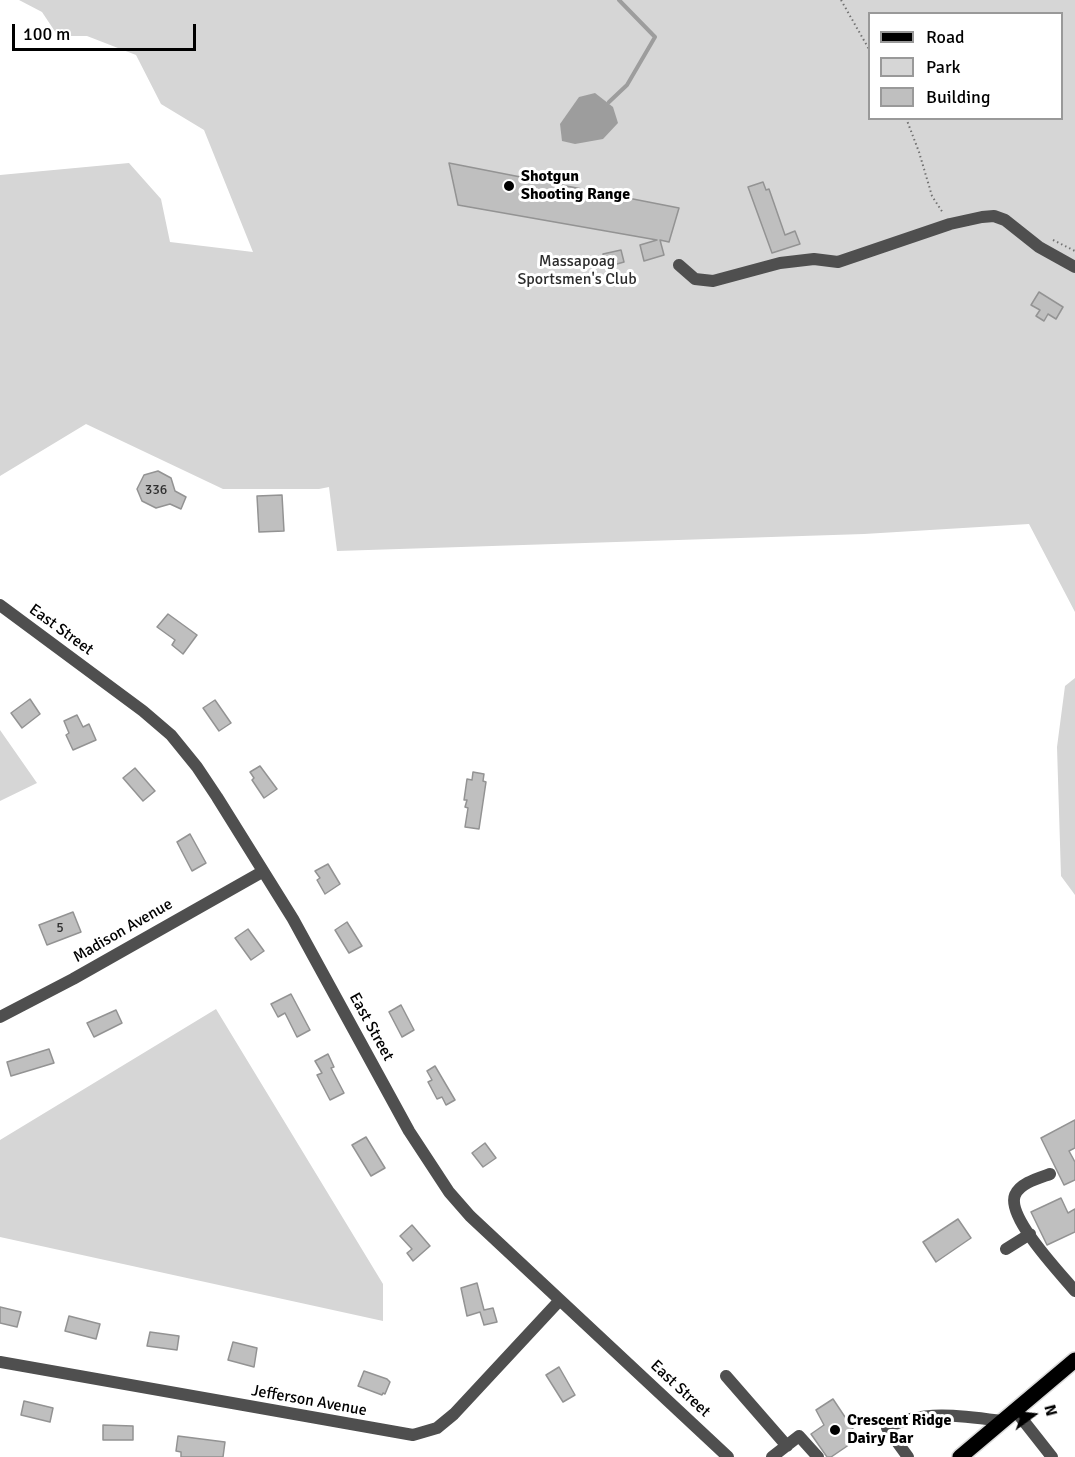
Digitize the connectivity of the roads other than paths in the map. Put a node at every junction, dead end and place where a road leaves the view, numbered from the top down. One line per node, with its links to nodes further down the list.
1 (679, 266): 2 (street)
2 (1075, 267)
3 (0, 605): 4 (street, East Street)
4 (262, 872): 5 (street, Madison Avenue); 10 (street, East Street)
5 (0, 1017)
6 (1050, 1174): 7 (street)
7 (1030, 1234): 8 (street); 9 (street)
8 (1006, 1249)
9 (1075, 1291)
10 (560, 1300): 12 (street, Jefferson Avenue); 17 (street, East Street)
11 (1075, 1360): 14 (main road)
12 (0, 1362)
13 (726, 1376): 16 (street)
14 (1015, 1410): 15 (main road); 22 (street)
15 (1001, 1421): 20 (street); 21 (main road)
16 (787, 1446): 18 (street); 19 (street)
17 (728, 1457)
18 (772, 1457)
19 (818, 1457)
20 (908, 1457)
21 (960, 1457)
22 (1052, 1457)

